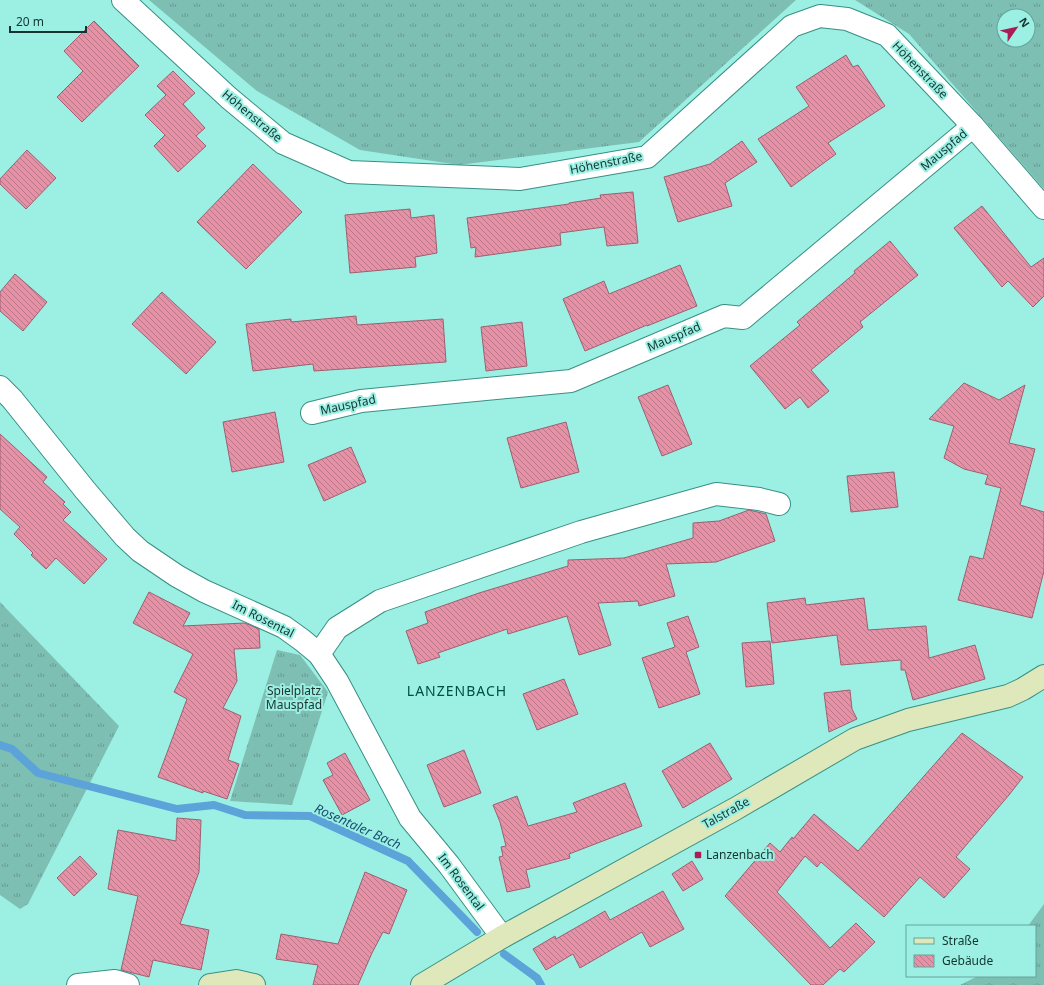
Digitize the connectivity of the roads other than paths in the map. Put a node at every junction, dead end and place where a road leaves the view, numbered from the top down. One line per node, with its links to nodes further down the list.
1 (123, 0): 2 (street, Höhenstraße)
2 (973, 126): 3 (street, Höhenstraße); 5 (street, Mauspfad)
3 (1044, 208)
4 (0, 387): 7 (street, Im Rosental)
5 (312, 413)
6 (779, 504): 7 (street)
7 (319, 654): 9 (street, Im Rosental)
8 (1044, 676): 9 (main road, Talstraße)
9 (502, 938): 14 (main road, Talstraße)
10 (78, 985): 11 (street)
11 (128, 985)
12 (210, 985): 13 (main road)
13 (254, 985)
14 (422, 985)

